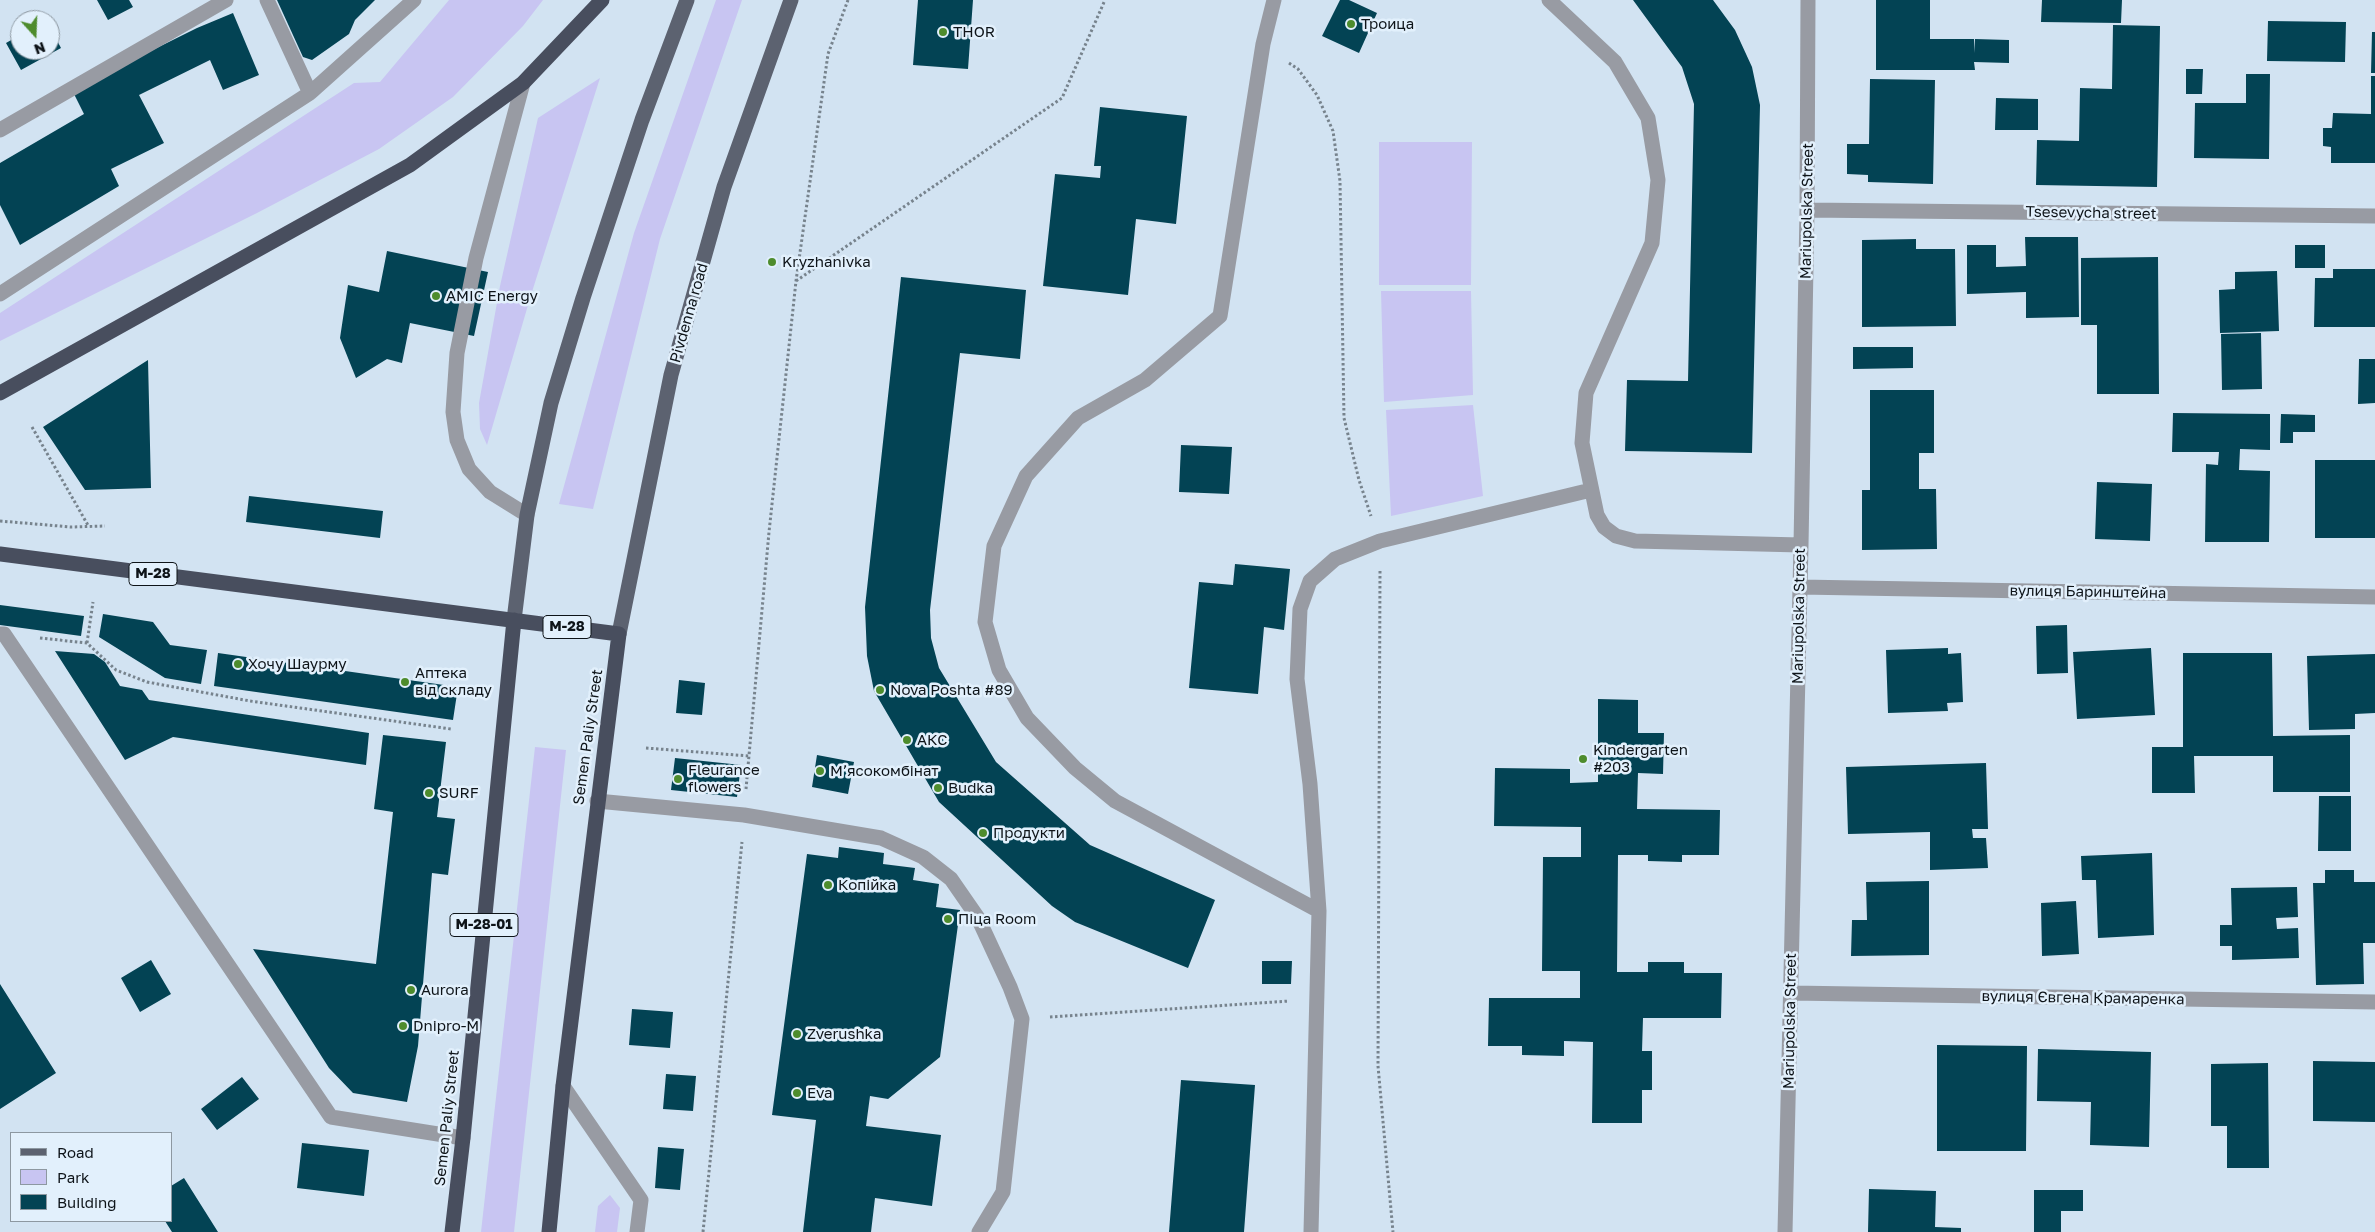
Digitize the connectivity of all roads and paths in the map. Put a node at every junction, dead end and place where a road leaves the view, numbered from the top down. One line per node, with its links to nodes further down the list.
1 (226, 0): 15 (street)
2 (267, 0): 14 (street)
3 (414, 0): 14 (street)
4 (602, 0): 13 (highway)
5 (687, 0): 23 (main road)
6 (791, 0): 35 (main road, Pivdenna road)
7 (848, 0): 18 (path)
8 (1105, 0): 18 (path)
9 (1274, 0): 12 (street)
10 (1549, 0): 22 (street)
11 (1808, 0): 16 (street, Mariupolska Street)
12 (1263, 44): 27 (path); 42 (street)
13 (523, 83): 20 (highway); 23 (street)
14 (310, 93): 19 (street)
15 (0, 130)
16 (1807, 210): 17 (street, Tsesevycha street); 28 (street, Mariupolska Street)
17 (2375, 216)
18 (796, 281): 39 (path)
19 (0, 294)
20 (0, 393)
21 (32, 427): 26 (path)
22 (1591, 490): 27 (street); 28 (street)
23 (527, 516): 33 (main road)
24 (0, 521): 26 (path)
25 (105, 526): 26 (path)
26 (89, 527)
27 (1380, 541): 42 (street); 55 (path)
28 (1801, 545): 30 (street, Mariupolska Street)
29 (0, 554): 33 (highway, М-28)
30 (1800, 587): 31 (street, вулиця Баринштейна); 43 (street, Mariupolska Street)
31 (2375, 597)
32 (93, 602): 36 (path)
33 (514, 620): 35 (highway, М-28); 48 (highway, Semen Paliy Street / М-28-01)
34 (2, 634): 36 (path); 48 (street)
35 (619, 634): 40 (highway, Semen Paliy Street)
36 (87, 643): 37 (path)
37 (451, 729)
38 (646, 748): 39 (path)
39 (749, 756): 41 (path)
40 (597, 800): 41 (street); 47 (highway, Semen Paliy Street)
41 (744, 815): 46 (street); 52 (path)
42 (1319, 911): 44 (street)
43 (1791, 993): 45 (street, вулиця Євгена Крамаренка); 56 (street, Mariupolska Street)
44 (1317, 999): 46 (path); 54 (street)
45 (2375, 1002)
46 (1022, 1019): 53 (street)
47 (563, 1086): 50 (highway, Semen Paliy Street); 51 (street)
48 (464, 1138): 49 (highway, Semen Paliy Street / М-28-01)
49 (452, 1232)
50 (549, 1232)
51 (638, 1232)
52 (703, 1232)
53 (978, 1232)
54 (1311, 1232)
55 (1393, 1232)
56 (1785, 1232)

